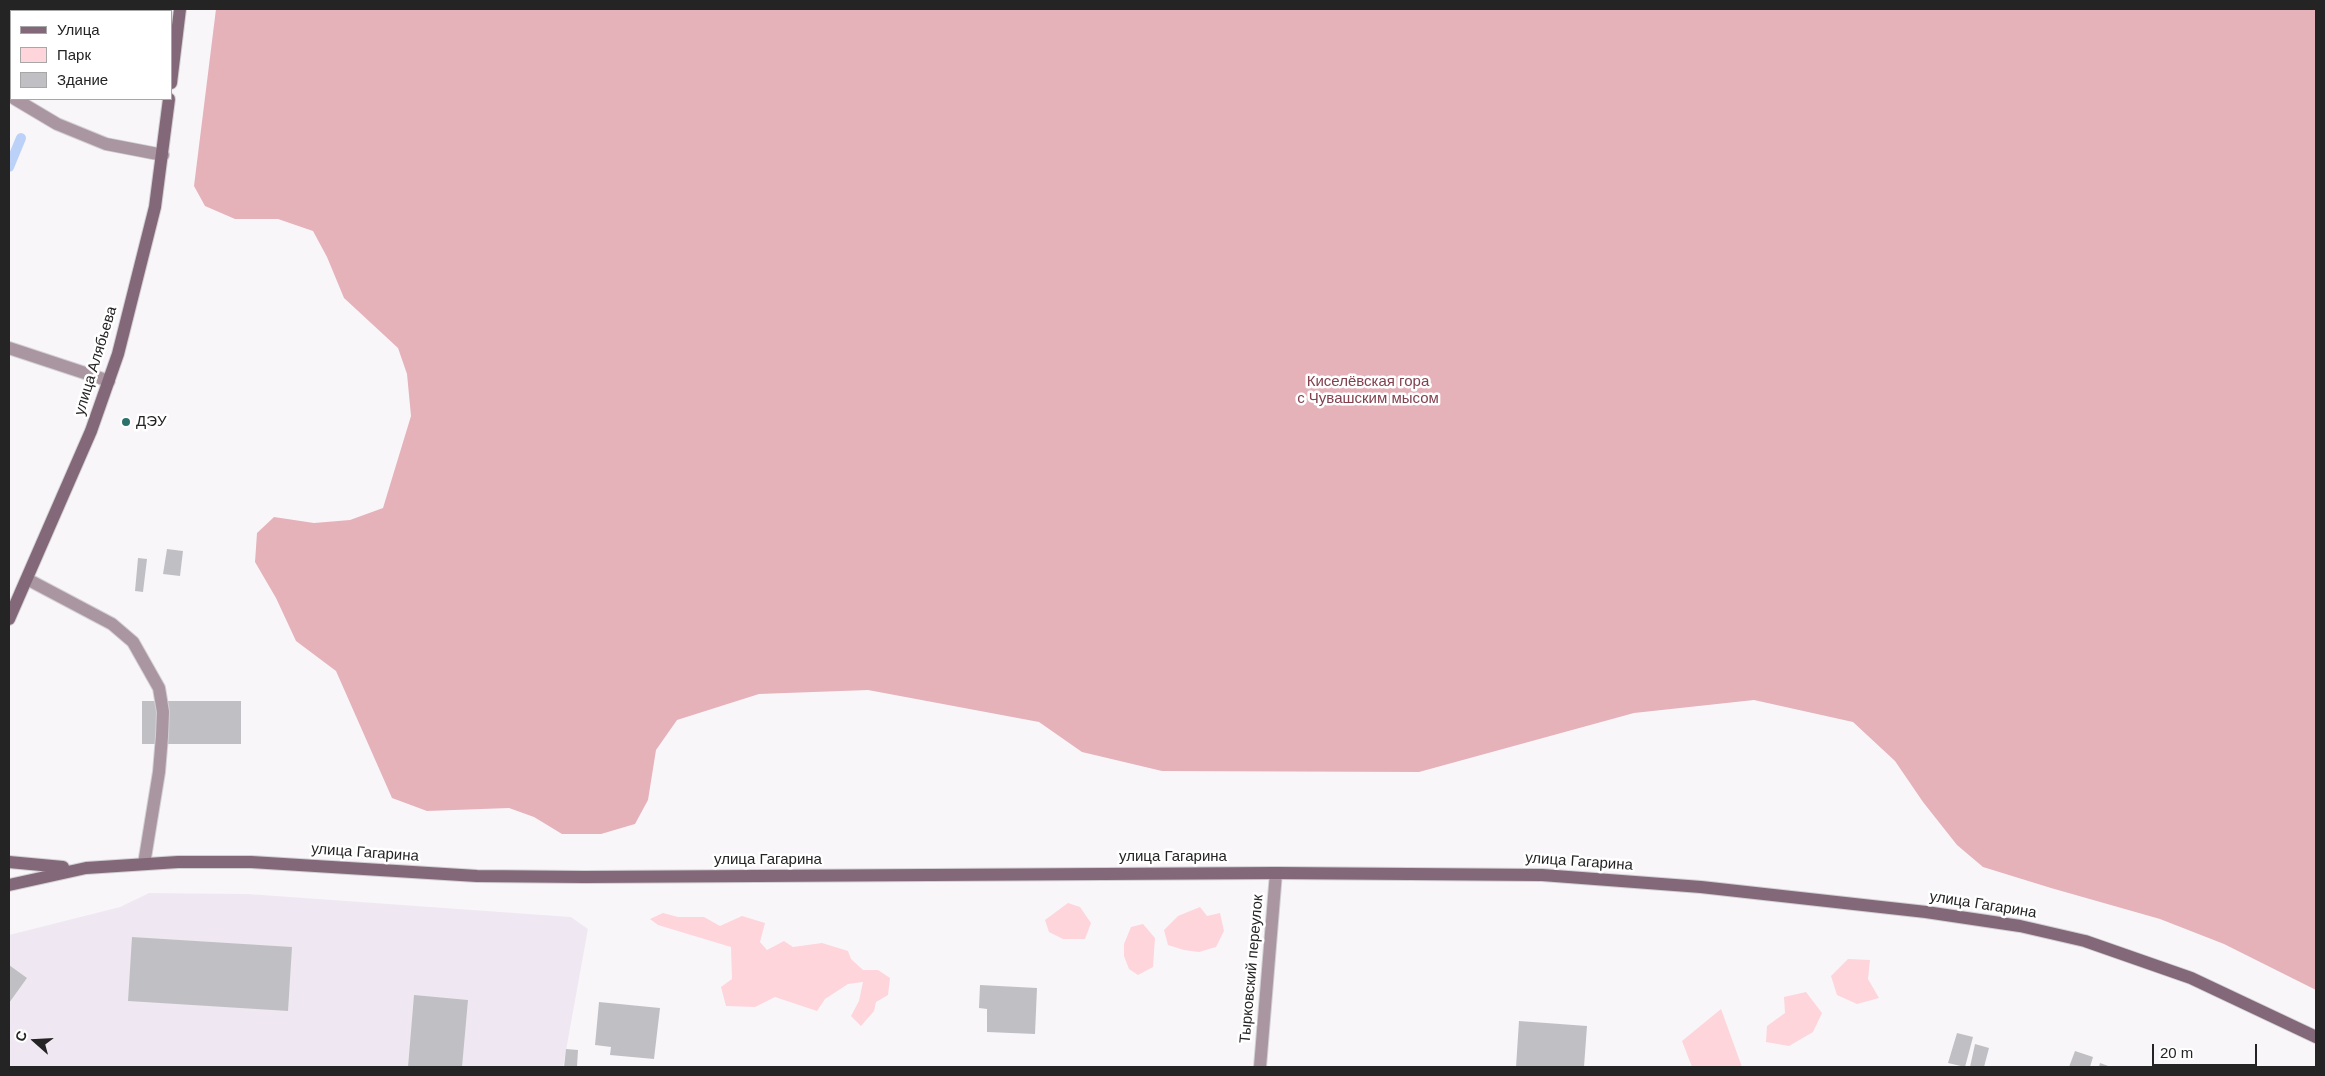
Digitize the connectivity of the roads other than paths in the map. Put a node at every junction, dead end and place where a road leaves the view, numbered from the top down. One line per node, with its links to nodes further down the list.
1 (180, 9): 2 (main road)
2 (172, 75)
3 (16, 100): 5 (street)
4 (169, 100): 5 (main road, улица Алябьева)
5 (163, 155): 7 (main road, улица Алябьева)
6 (9, 348): 7 (street)
7 (109, 380): 8 (main road, улица Алябьева)
8 (27, 578): 9 (main road, улица Алябьева); 11 (street)
9 (9, 619)
10 (9, 862): 12 (main road)
11 (144, 864): 12 (main road, улица Гагарина); 13 (main road, улица Гагарина)
12 (86, 868): 14 (main road, улица Гагарина)
13 (1276, 872): 15 (main road, улица Гагарина); 16 (street, Тырковский переулок)
14 (9, 885)
15 (2316, 1037)
16 (1260, 1067)

